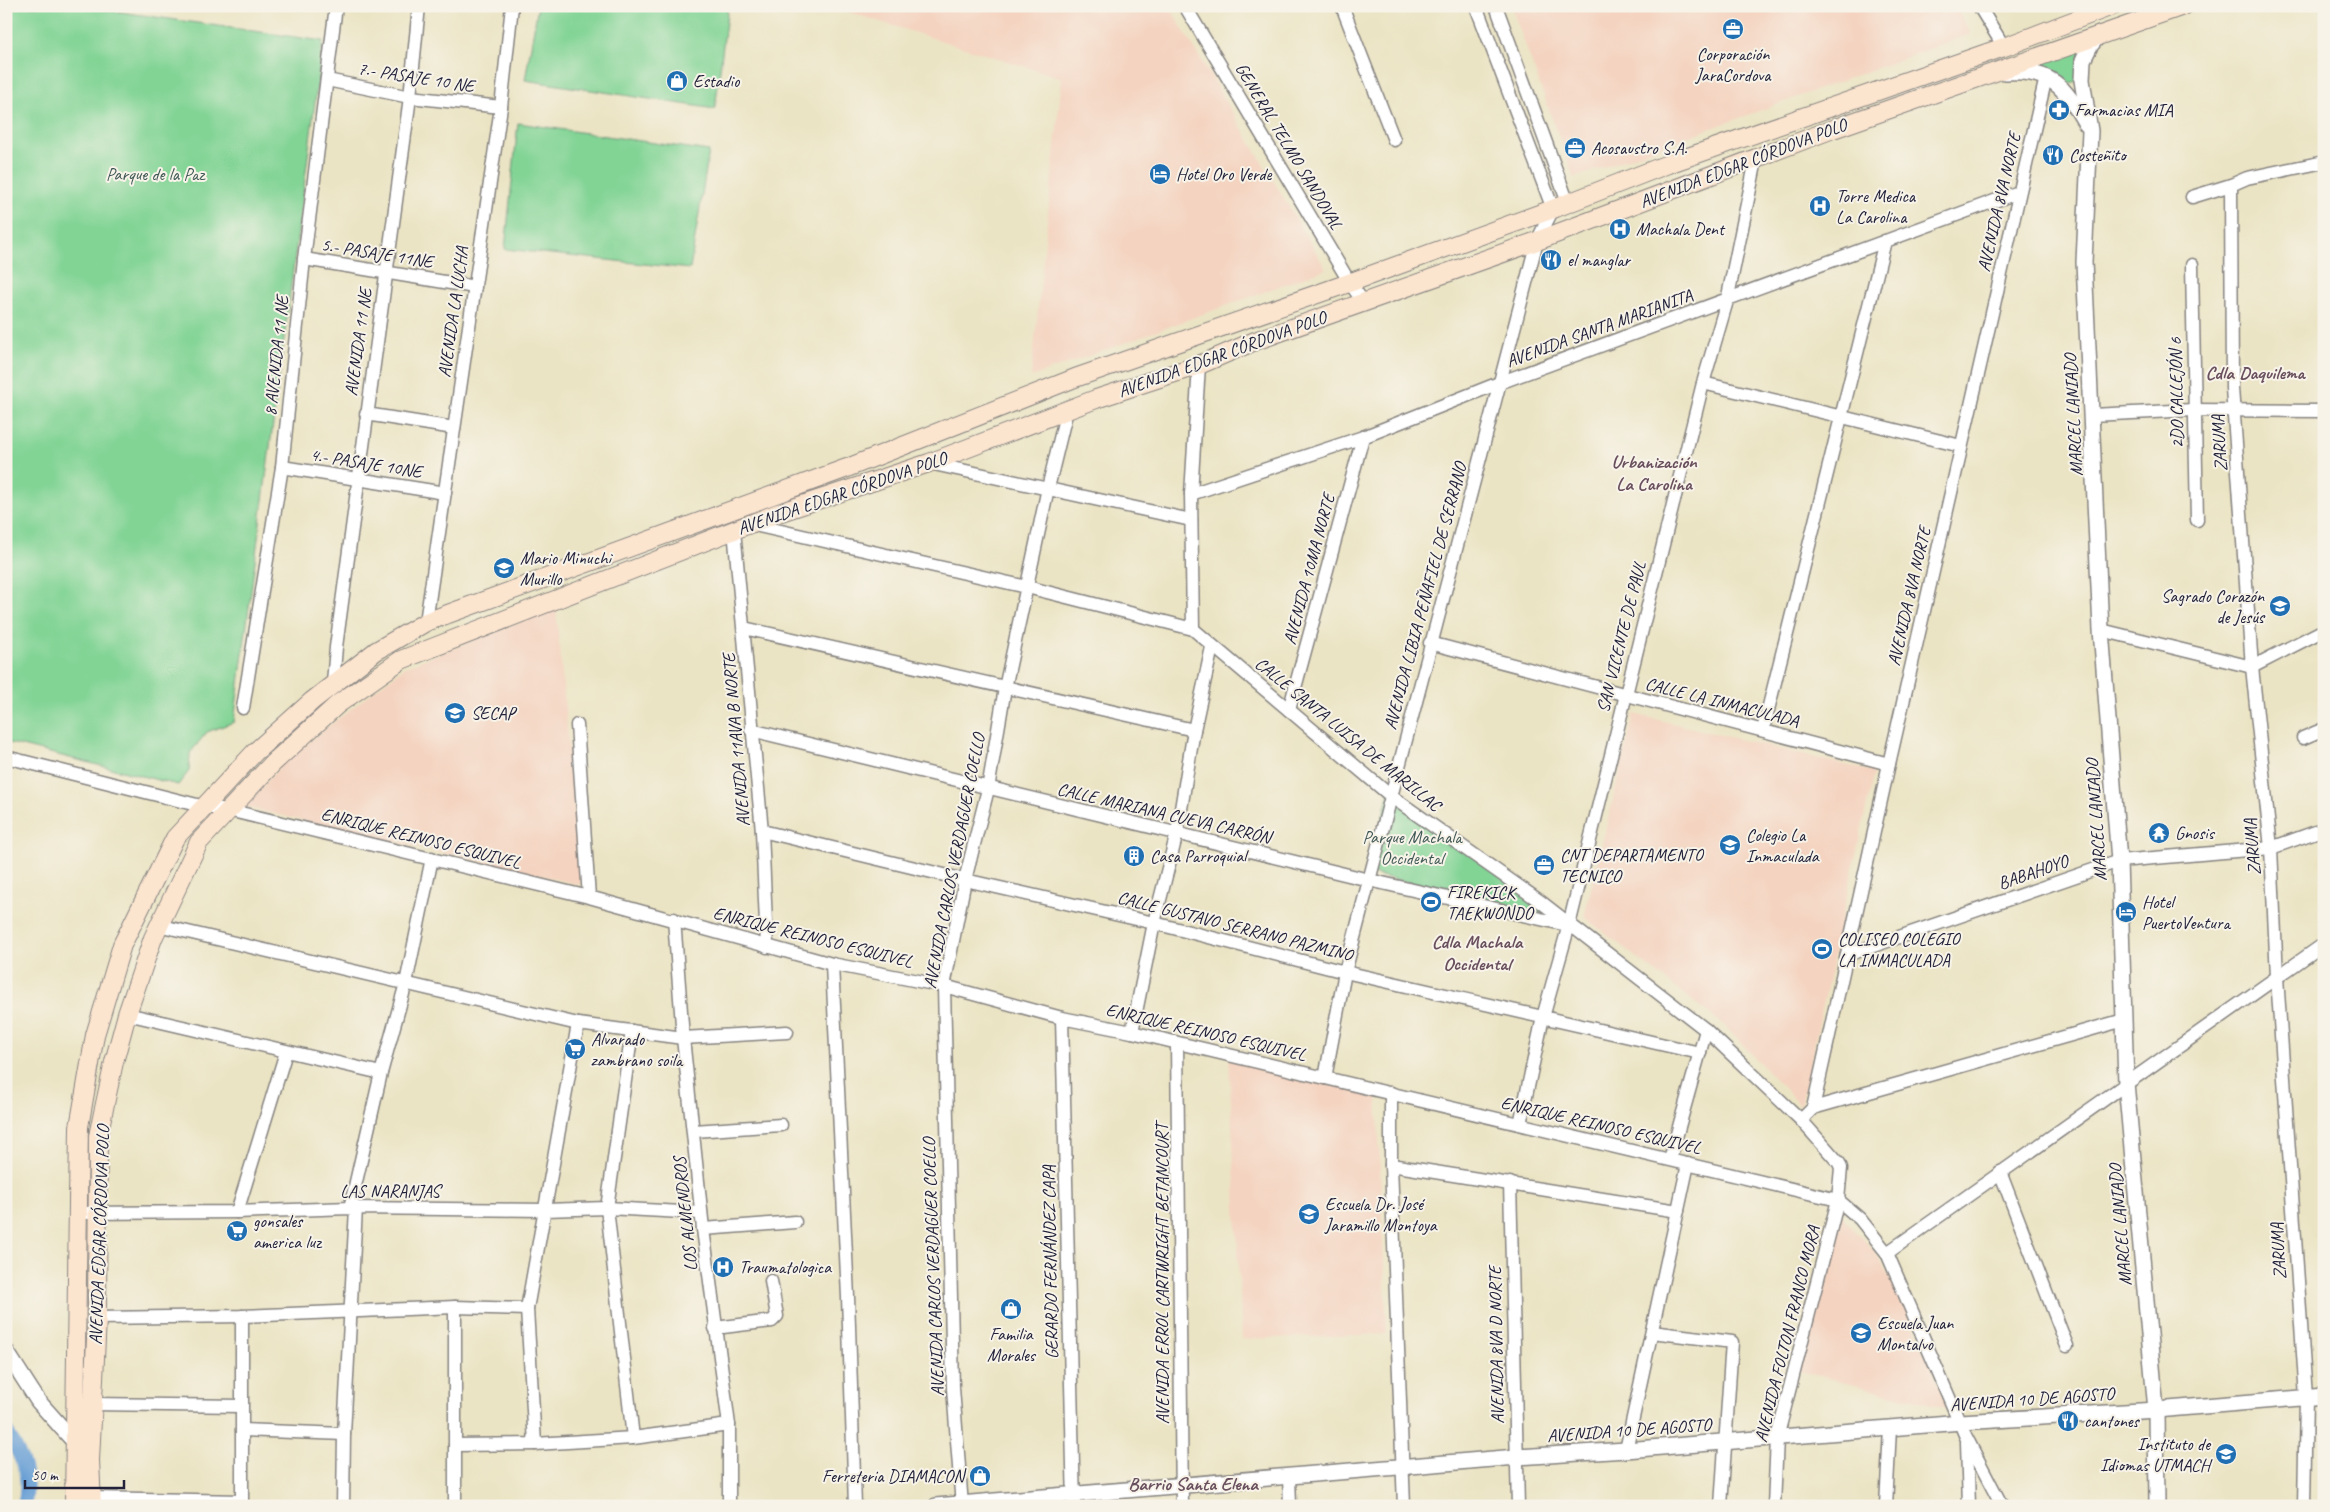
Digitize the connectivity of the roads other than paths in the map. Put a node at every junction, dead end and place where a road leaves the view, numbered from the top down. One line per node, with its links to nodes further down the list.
1 (336, 6): 15 (street, 8 AVENIDA 11 NE)
2 (419, 6): 16 (street, AVENIDA 11 NE)
3 (512, 6): 17 (street, AVENIDA LA LUCHA)
4 (1185, 6): 31 (street, GENERAL TELMO SANDOVAL)
5 (1342, 6): 19 (street)
6 (1476, 6): 25 (street)
7 (1496, 6): 25 (street)
8 (1979, 6): 12 (street)
9 (2112, 6): 12 (main road, AVENIDA EDGAR CÓRDOVA POLO)
10 (2182, 6): 11 (main road, AVENIDA EDGAR CÓRDOVA POLO)
11 (2100, 34): 13 (main road, AVENIDA EDGAR CÓRDOVA POLO); 18 (street, MARCEL LANIADO)
12 (2004, 48): 25 (main road, AVENIDA EDGAR CÓRDOVA POLO)
13 (1996, 73): 14 (street); 20 (main road, AVENIDA EDGAR CÓRDOVA POLO)
14 (2046, 77): 18 (street); 23 (street, AVENIDA 8VA NORTE)
15 (327, 80): 16 (street, 7.- PASAJE 10 NE); 28 (street, 8 AVENIDA 11 NE)
16 (410, 97): 17 (street, 7.- PASAJE 10 NE); 30 (street, AVENIDA 11 NE)
17 (501, 107): 32 (street, AVENIDA LA LUCHA)
18 (2090, 131): 43 (street, MARCEL LANIADO)
19 (1394, 140)
20 (1756, 160): 26 (main road, AVENIDA EDGAR CÓRDOVA POLO); 33 (street, SAN VICENTE DE PAUL)
21 (2324, 162): 22 (street)
22 (2231, 185): 24 (street); 40 (street, ZARUMA)
23 (2019, 192): 27 (street, AVENIDA SANTA MARIANITA); 47 (street, AVENIDA 8VA NORTE)
24 (2192, 197)
25 (1561, 206): 26 (street, AVENIDA LIBIA PEÑAFIEL DE SERRANO); 31 (main road, AVENIDA EDGAR CÓRDOVA POLO)
26 (1537, 241): 34 (main road, AVENIDA EDGAR CÓRDOVA POLO); 36 (street, AVENIDA LIBIA PEÑAFIEL DE SERRANO)
27 (1885, 241): 33 (street, AVENIDA SANTA MARIANITA); 44 (street)
28 (304, 259): 30 (street, 5.- PASAJE 11NE); 49 (street, 8 AVENIDA 11 NE)
29 (2192, 265): 39 (street, 2DO CALLEJÓN 6)
30 (385, 272): 32 (street, 5.- PASAJE 11NE); 42 (street, AVENIDA 11 NE)
31 (1350, 283): 34 (street, GENERAL TELMO SANDOVAL); 58 (main road, AVENIDA EDGAR CÓRDOVA POLO)
32 (475, 286): 45 (street, AVENIDA LA LUCHA)
33 (1727, 300): 36 (street, AVENIDA SANTA MARIANITA); 37 (street, SAN VICENTE DE PAUL)
34 (1364, 303): 35 (main road, AVENIDA EDGAR CÓRDOVA POLO)
35 (1199, 365): 38 (main road, AVENIDA EDGAR CÓRDOVA POLO); 53 (street)
36 (1499, 383): 46 (street, AVENIDA SANTA MARIANITA); 63 (street, AVENIDA LIBIA PEÑAFIEL DE SERRANO)
37 (1702, 383): 44 (street); 68 (street, SAN VICENTE DE PAUL)
38 (1067, 410): 48 (main road, AVENIDA EDGAR CÓRDOVA POLO); 51 (street, AVENIDA CARLOS VERDAGUER COELLO)
39 (2193, 410): 40 (street); 43 (street); 55 (street, 2DO CALLEJÓN 6)
40 (2234, 410): 41 (street); 65 (street, ZARUMA)
41 (2324, 410)
42 (366, 414): 45 (street); 50 (street, AVENIDA 11 NE)
43 (2092, 415): 61 (street, MARCEL LANIADO)
44 (1842, 417): 47 (street); 75 (street)
45 (454, 428): 52 (street, AVENIDA LA LUCHA)
46 (1363, 437): 53 (street, AVENIDA SANTA MARIANITA); 70 (street, AVENIDA 10MA NORTE)
47 (1961, 446): 78 (street, AVENIDA 8VA NORTE)
48 (929, 463): 51 (street); 56 (main road, AVENIDA EDGAR CÓRDOVA POLO)
49 (282, 468): 50 (street, 4.- PASAJE 10NE); 69 (street, 8 AVENIDA 11 NE)
50 (358, 480): 52 (street, 4.- PASAJE 10NE); 66 (street, AVENIDA 11 NE)
51 (1048, 488): 54 (street); 57 (street, AVENIDA CARLOS VERDAGUER COELLO)
52 (445, 493): 58 (street, AVENIDA LA LUCHA)
53 (1191, 494): 54 (street)
54 (1191, 520): 60 (street)
55 (2197, 520)
56 (742, 527): 57 (street); 59 (street, AVENIDA 11AVA B NORTE); 82 (main road, AVENIDA EDGAR CÓRDOVA POLO)
57 (1027, 587): 60 (street); 67 (street, AVENIDA CARLOS VERDAGUER COELLO)
58 (426, 622): 66 (main road, AVENIDA EDGAR CÓRDOVA POLO)
59 (744, 628): 67 (street); 73 (street, AVENIDA 11AVA B NORTE)
60 (1193, 630): 64 (street, CALLE SANTA LUISA DE MARILLAC)
61 (2100, 630): 65 (street); 88 (street, MARCEL LANIADO)
62 (2324, 630): 65 (street)
63 (1430, 643): 68 (street, CALLE LA INMACULADA); 80 (street, AVENIDA LIBIA PEÑAFIEL DE SERRANO)
64 (1212, 647): 70 (street, CALLE SANTA LUISA DE MARILLAC); 74 (street)
65 (2252, 667): 86 (street, ZARUMA)
66 (333, 683): 81 (main road, AVENIDA EDGAR CÓRDOVA POLO)
67 (1005, 688): 74 (street); 79 (street, AVENIDA CARLOS VERDAGUER COELLO)
68 (1625, 696): 75 (street, CALLE LA INMACULADA); 95 (street, SAN VICENTE DE PAUL)
69 (243, 708)
70 (1289, 710): 80 (street, CALLE SANTA LUISA DE MARILLAC)
71 (577, 725): 91 (street)
72 (2324, 729): 76 (street)
73 (751, 730): 79 (street, CALLE MARIANA CUEVA CARRÓN); 84 (street, AVENIDA 11AVA B NORTE)
74 (1194, 730): 85 (street)
75 (1763, 730): 78 (street, CALLE LA INMACULADA)
76 (2303, 738)
77 (6, 757): 81 (street, ENRIQUE REINOSO ESQUIVEL)
78 (1889, 764): 98 (street, AVENIDA 8VA NORTE)
79 (988, 788): 85 (street, CALLE MARIANA CUEVA CARRÓN); 89 (street, AVENIDA CARLOS VERDAGUER COELLO)
80 (1392, 797): 90 (street, AVENIDA LIBIA PEÑAFIEL DE SERRANO); 95 (street, CALLE SANTA LUISA DE MARILLAC)
81 (205, 807): 82 (street, ENRIQUE REINOSO ESQUIVEL); 137 (main road, AVENIDA EDGAR CÓRDOVA POLO)
82 (228, 810): 87 (street, ENRIQUE REINOSO ESQUIVEL); 94 (main road, AVENIDA EDGAR CÓRDOVA POLO)
83 (2324, 829): 86 (street, BABAHOYO)
84 (762, 831): 89 (street, CALLE GUSTAVO SERRANO PAZMINO); 97 (street, AVENIDA 11AVA B NORTE)
85 (1177, 833): 90 (street, CALLE MARIANA CUEVA CARRÓN); 93 (street)
86 (2271, 848): 88 (street, BABAHOYO); 101 (street, ZARUMA)
87 (432, 858): 91 (street, ENRIQUE REINOSO ESQUIVEL); 102 (street)
88 (2119, 861): 98 (street, BABAHOYO); 107 (street, MARCEL LANIADO)
89 (965, 880): 93 (street, CALLE GUSTAVO SERRANO PAZMINO); 103 (street, AVENIDA CARLOS VERDAGUER COELLO)
90 (1369, 880): 95 (street, CALLE MARIANA CUEVA CARRÓN); 100 (street, AVENIDA LIBIA PEÑAFIEL DE SERRANO)
91 (589, 897): 92 (street, ENRIQUE REINOSO ESQUIVEL)
92 (674, 919): 97 (street, ENRIQUE REINOSO ESQUIVEL); 113 (street, LOS ALMENDROS)
93 (1154, 923): 100 (street, CALLE GUSTAVO SERRANO PAZMINO); 112 (street)
94 (158, 925): 102 (street); 104 (main road, AVENIDA EDGAR CÓRDOVA POLO)
95 (1569, 925): 105 (street, SAN VICENTE DE PAUL); 109 (street, CALLE SANTA LUISA DE MARILLAC)
96 (2324, 944): 101 (street)
97 (767, 948): 99 (street, ENRIQUE REINOSO ESQUIVEL)
98 (1846, 955): 121 (street, AVENIDA 8VA NORTE)
99 (832, 964): 103 (street, ENRIQUE REINOSO ESQUIVEL); 184 (street)
100 (1345, 972): 105 (street, CALLE GUSTAVO SERRANO PAZMINO); 118 (street, AVENIDA LIBIA PEÑAFIEL DE SERRANO)
101 (2277, 977): 119 (street); 154 (street, ZARUMA)
102 (406, 983): 108 (street); 117 (street)
103 (944, 986): 106 (street, ENRIQUE REINOSO ESQUIVEL); 179 (street, AVENIDA CARLOS VERDAGUER COELLO)
104 (127, 1014): 115 (street); 139 (main road, AVENIDA EDGAR CÓRDOVA POLO)
105 (1543, 1017): 116 (street, CALLE GUSTAVO SERRANO PAZMINO); 123 (street, SAN VICENTE DE PAUL)
106 (1062, 1018): 112 (street, ENRIQUE REINOSO ESQUIVEL); 176 (street, GERARDO FERNÁNDEZ CAPA)
107 (2124, 1020): 119 (street, MARCEL LANIADO); 121 (street)
108 (578, 1024): 110 (street); 134 (street)
109 (1706, 1030): 116 (street); 122 (street, CALLE SANTA LUISA DE MARILLAC)
110 (632, 1031): 113 (street); 133 (street)
111 (787, 1032): 113 (street)
112 (1132, 1032): 114 (street, ENRIQUE REINOSO ESQUIVEL)
113 (683, 1038): 125 (street, LOS ALMENDROS)
114 (1177, 1043): 118 (street, ENRIQUE REINOSO ESQUIVEL); 175 (street, AVENIDA ERROL CARTWRIGHT BETANCOURT)
115 (286, 1052): 117 (street); 136 (street)
116 (1700, 1053): 126 (street)
117 (381, 1073): 132 (street)
118 (1325, 1078): 120 (street, ENRIQUE REINOSO ESQUIVEL)
119 (2126, 1084): 129 (street); 157 (street, MARCEL LANIADO)
120 (1391, 1093): 123 (street, ENRIQUE REINOSO ESQUIVEL); 128 (street)
121 (1813, 1108): 122 (street)
122 (1801, 1120): 131 (street, CALLE SANTA LUISA DE MARILLAC)
123 (1520, 1124): 126 (street, ENRIQUE REINOSO ESQUIVEL)
124 (781, 1125): 125 (street)
125 (694, 1131): 138 (street, LOS ALMENDROS)
126 (1670, 1159): 127 (street, ENRIQUE REINOSO ESQUIVEL)
127 (1688, 1164): 131 (street, ENRIQUE REINOSO ESQUIVEL); 135 (street)
128 (1392, 1165): 130 (street); 173 (street)
129 (2000, 1172): 142 (street); 151 (street)
130 (1510, 1183): 135 (street); 171 (street, AVENIDA 8VA D NORTE)
131 (1838, 1200): 142 (street, ENRIQUE REINOSO ESQUIVEL); 165 (street, AVENIDA FOLTON FRANCO MORA)
132 (353, 1208): 134 (street, LAS NARANJAS); 136 (street, LAS NARANJAS); 146 (street)
133 (606, 1208): 134 (street, LAS NARANJAS); 138 (street, LAS NARANJAS); 164 (street)
134 (545, 1210): 145 (street)
135 (1678, 1210): 150 (street)
136 (237, 1212): 139 (street, LAS NARANJAS)
137 (78, 1213): 139 (street, LAS NARANJAS); 166 (main road, AVENIDA EDGAR CÓRDOVA POLO)
138 (702, 1213): 141 (street, LOS ALMENDROS)
139 (97, 1214): 148 (main road, AVENIDA EDGAR CÓRDOVA POLO)
140 (794, 1222): 141 (street)
141 (703, 1230): 149 (street, LOS ALMENDROS)
142 (1886, 1253): 158 (street, ENRIQUE REINOSO ESQUIVEL)
143 (771, 1282): 149 (street)
144 (454, 1308): 145 (street); 146 (street); 169 (street)
145 (527, 1309): 168 (street)
146 (352, 1312): 147 (street); 162 (street)
147 (242, 1316): 148 (street); 156 (street)
148 (97, 1318): 155 (main road, AVENIDA EDGAR CÓRDOVA POLO)
149 (715, 1328): 159 (street, LOS ALMENDROS)
150 (1652, 1332): 167 (street); 170 (street)
151 (2067, 1346)
152 (6, 1351): 166 (street)
153 (2324, 1396): 154 (street, AVENIDA 10 DE AGOSTO)
154 (2306, 1398): 157 (street, AVENIDA 10 DE AGOSTO); 196 (street, ZARUMA)
155 (93, 1404): 156 (street); 172 (main road, AVENIDA EDGAR CÓRDOVA POLO)
156 (241, 1406): 161 (street)
157 (2156, 1410): 158 (street, AVENIDA 10 DE AGOSTO); 195 (street, MARCEL LANIADO)
158 (1961, 1422): 160 (street, AVENIDA 10 DE AGOSTO); 163 (street, ENRIQUE REINOSO ESQUIVEL)
159 (729, 1425): 164 (street); 183 (street, LOS ALMENDROS)
160 (1890, 1428): 165 (street, AVENIDA 10 DE AGOSTO); 192 (street)
161 (242, 1430): 162 (street); 178 (street)
162 (344, 1434): 181 (street)
163 (1966, 1437): 193 (street); 194 (street, ENRIQUE REINOSO ESQUIVEL)
164 (633, 1438): 168 (street)
165 (1777, 1438): 167 (street, AVENIDA 10 DE AGOSTO); 191 (street, AVENIDA FOLTON FRANCO MORA)
166 (73, 1441): 172 (street); 180 (main road, AVENIDA EDGAR CÓRDOVA POLO)
167 (1726, 1442): 170 (street, AVENIDA 10 DE AGOSTO); 190 (street)
168 (535, 1444): 169 (street)
169 (455, 1445): 182 (street)
170 (1626, 1450): 171 (street, AVENIDA 10 DE AGOSTO)
171 (1517, 1456): 173 (street, AVENIDA 10 DE AGOSTO); 189 (street, AVENIDA 8VA D NORTE)
172 (90, 1460): 177 (main road, AVENIDA EDGAR CÓRDOVA POLO)
173 (1402, 1466): 174 (street, AVENIDA 10 DE AGOSTO); 188 (street)
174 (1289, 1476): 175 (street, AVENIDA 10 DE AGOSTO); 187 (street)
175 (1181, 1486): 176 (street, AVENIDA 10 DE AGOSTO); 186 (street, AVENIDA ERROL CARTWRIGHT BETANCOURT)
176 (1073, 1500): 179 (street, AVENIDA 10 DE AGOSTO)
177 (92, 1502): 178 (street)
178 (242, 1503)
179 (962, 1504): 185 (street, AVENIDA 10 DE AGOSTO)
180 (74, 1506)
181 (343, 1506)
182 (455, 1506)
183 (729, 1506)
184 (855, 1506)
185 (936, 1506)
186 (1182, 1506)
187 (1290, 1506)
188 (1404, 1506)
189 (1518, 1506)
190 (1721, 1506)
191 (1774, 1506)
192 (1886, 1506)
193 (1969, 1506)
194 (2002, 1506)
195 (2157, 1506)
196 (2304, 1506)

